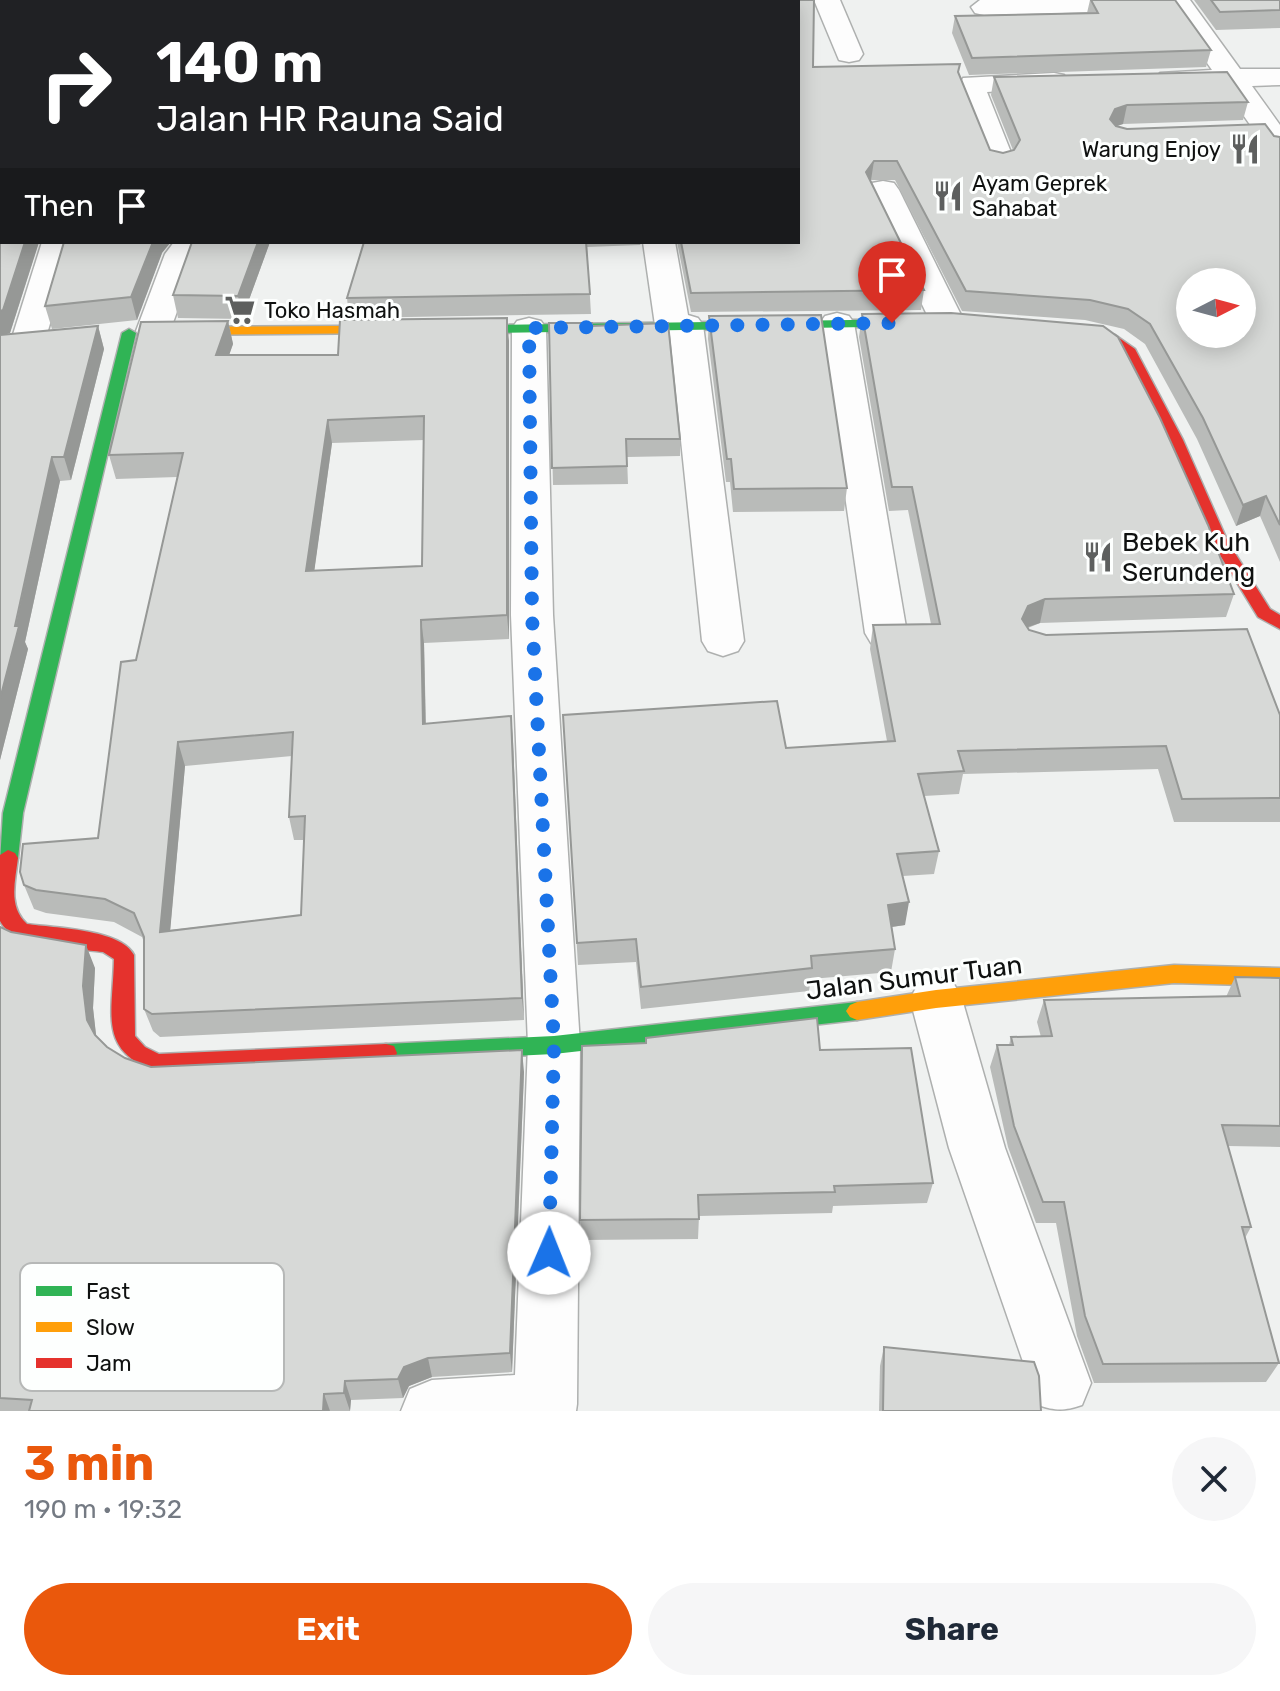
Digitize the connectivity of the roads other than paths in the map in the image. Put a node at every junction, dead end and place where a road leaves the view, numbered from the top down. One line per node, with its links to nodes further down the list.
1 (827, 0): 4 (street)
2 (1177, 1): 3 (street); 6 (street)
3 (984, 7)
4 (849, 54)
5 (1280, 77): 6 (street)
6 (1232, 78): 7 (street); 9 (street)
7 (1138, 80)
8 (1076, 81): 10 (street)
9 (1264, 136)
10 (999, 160)
11 (883, 190): 16 (street)
12 (57, 244): 21 (street)
13 (189, 244): 20 (street)
14 (659, 244): 17 (street)
15 (837, 323): 16 (street); 17 (street); 23 (street)
16 (955, 323)
17 (679, 325): 18 (street); 24 (street)
18 (529, 328): 20 (street); 27 (street)
19 (1039, 329): 22 (street)
20 (132, 333): 27 (street, Jalan Sumur Tuan)
21 (28, 344)
22 (1260, 624)
23 (886, 633)
24 (723, 641)
25 (1280, 977): 26 (street, Jalan Sumur Tuan)
26 (936, 999): 27 (street, Jalan Sumur Tuan); 28 (street)
27 (554, 1045): 29 (street)
28 (1060, 1383)
29 (546, 1408): 30 (street)
30 (432, 1411)

